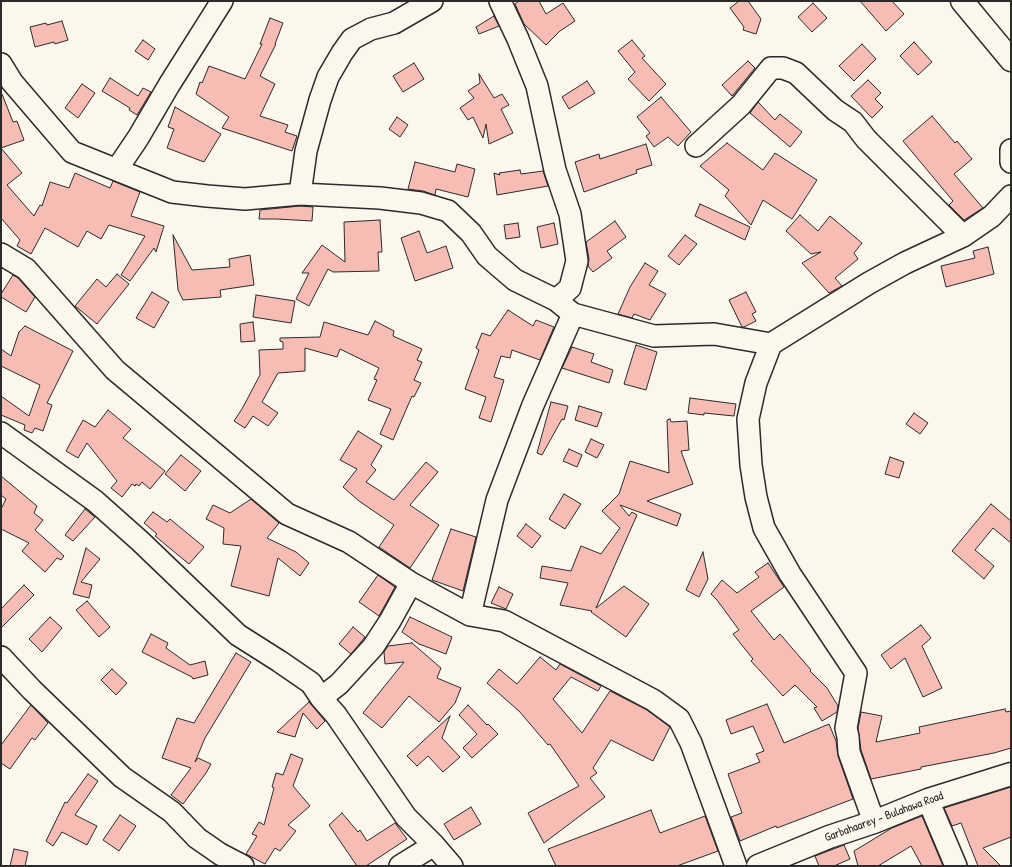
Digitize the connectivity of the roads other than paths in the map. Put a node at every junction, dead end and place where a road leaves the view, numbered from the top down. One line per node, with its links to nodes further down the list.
1 (222, 1): 10 (street)
2 (432, 1): 11 (street)
3 (500, 1): 15 (street)
4 (962, 1): 5 (main road)
5 (1011, 60)
6 (1, 64): 10 (street)
7 (696, 146): 13 (street)
8 (1011, 150): 9 (street)
9 (1011, 162)
10 (117, 169): 11 (street)
11 (300, 194): 15 (street)
12 (1011, 196): 13 (street)
13 (964, 236): 17 (street)
14 (1, 254): 19 (street)
15 (556, 300): 16 (street)
16 (573, 314): 17 (street); 20 (street)
17 (771, 344): 25 (street)
18 (1, 434): 22 (street)
19 (411, 582): 20 (street); 22 (street)
20 (470, 615): 30 (street)
21 (1, 657): 27 (street)
22 (321, 698): 26 (street)
23 (1011, 774): 24 (main road, Garbahaarey - Bulahawa Road)
24 (928, 800): 25 (main road, Garbahaarey - Bulahawa Road); 32 (street)
25 (874, 822): 31 (main road, Garbahaarey - Bulahawa Road)
26 (434, 845): 28 (street); 29 (street)
27 (243, 866)
28 (400, 866)
29 (452, 866)
30 (736, 866)
31 (758, 866)
32 (956, 866)

